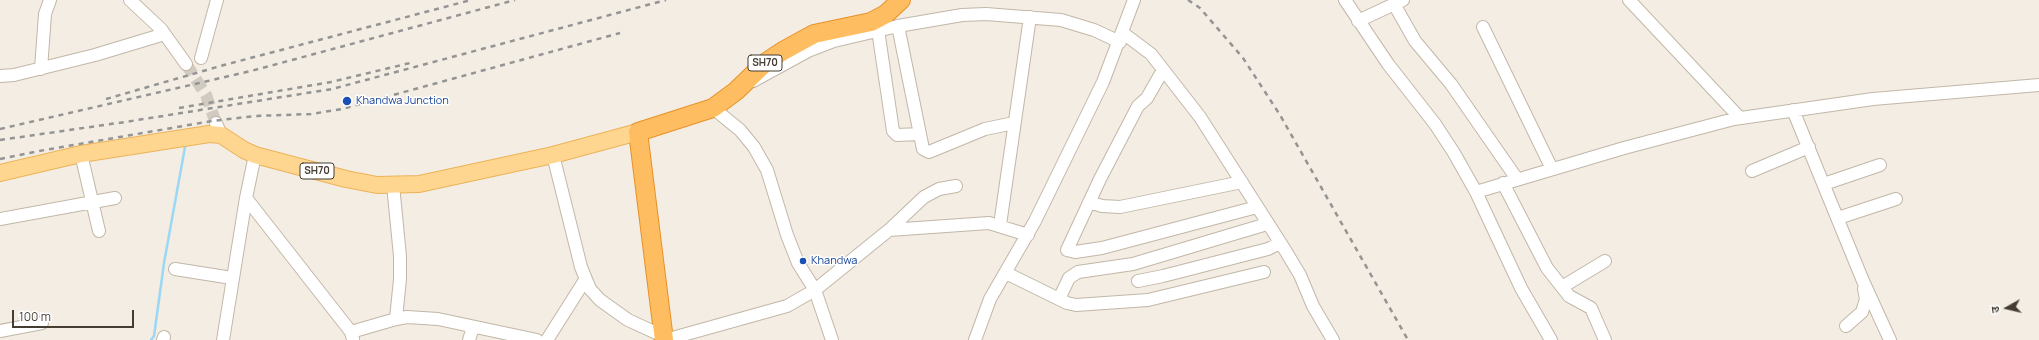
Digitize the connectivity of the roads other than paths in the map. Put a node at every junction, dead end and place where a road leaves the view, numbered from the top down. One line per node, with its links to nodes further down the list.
1 (50, 0): 18 (street)
2 (130, 0): 13 (street)
3 (217, 0): 16 (street)
4 (1134, 0): 15 (street)
5 (1345, 0): 10 (street)
6 (1628, 0): 25 (street)
7 (900, 2): 22 (highway, SH70)
8 (1398, 2): 10 (street); 37 (street)
9 (1030, 17): 11 (street); 15 (street); 26 (street)
10 (1358, 21): 43 (street)
11 (898, 26): 14 (street); 28 (street)
12 (1483, 27): 34 (street)
13 (161, 29): 17 (street); 18 (street)
14 (878, 30): 22 (street); 28 (street)
15 (1121, 37): 19 (street); 56 (street)
16 (201, 58)
17 (186, 64)
18 (41, 69): 20 (street)
19 (1163, 70): 38 (street); 48 (street)
20 (0, 76)
21 (2039, 85): 24 (street)
22 (736, 91): 23 (highway, SH70)
23 (713, 108): 27 (highway, SH70); 67 (street)
24 (1793, 110): 25 (street); 29 (street)
25 (1740, 118): 34 (street)
26 (1014, 123): 28 (street); 53 (street)
27 (638, 132): 32 (main road, SH70); 75 (highway)
28 (920, 134)
29 (1809, 147): 35 (street); 40 (street)
30 (81, 154): 31 (main road, SH70); 36 (main road, SH70); 47 (street)
31 (255, 155): 41 (main road, SH70); 45 (street)
32 (553, 155): 41 (main road, SH70); 63 (street)
33 (1880, 165): 40 (street)
34 (1552, 169): 37 (street)
35 (1752, 171)
36 (0, 173)
37 (1516, 179): 39 (street)
38 (1242, 182): 48 (street); 49 (street)
39 (1503, 183): 43 (street); 66 (street)
40 (1824, 184): 50 (street)
41 (393, 185): 69 (street)
42 (956, 186): 54 (street)
43 (1476, 192): 83 (street)
44 (115, 198): 47 (street)
45 (246, 198): 62 (street); 74 (street)
46 (1896, 199): 50 (street)
47 (92, 202): 51 (street); 55 (street)
48 (1089, 202): 49 (street)
49 (1257, 207): 52 (street)
50 (1838, 218): 65 (street)
51 (0, 219)
52 (1268, 224): 57 (street); 68 (street)
53 (1000, 225): 54 (street); 56 (street)
54 (889, 230): 67 (street)
55 (99, 231)
56 (1028, 235): 61 (street)
57 (1280, 243): 64 (street); 82 (street)
58 (1605, 261): 66 (street)
59 (175, 269): 62 (street)
60 (1264, 272): 68 (street)
61 (1006, 273): 68 (street); 81 (street)
62 (232, 278): 76 (street)
63 (584, 280): 75 (street); 79 (street)
64 (1138, 281)
65 (1863, 281): 71 (street); 85 (street)
66 (1562, 287): 84 (street)
67 (815, 290): 75 (street); 80 (street)
68 (1059, 299)
69 (396, 319): 72 (street); 74 (street)
70 (42, 323): 73 (street)
71 (1846, 326)
72 (473, 327): 77 (street); 78 (street)
73 (2, 334)
74 (352, 336)
75 (664, 339)
76 (223, 340)
77 (469, 340)
78 (537, 340)
79 (547, 340)
80 (832, 340)
81 (975, 340)
82 (1333, 340)
83 (1551, 340)
84 (1605, 340)
85 (1890, 340)

